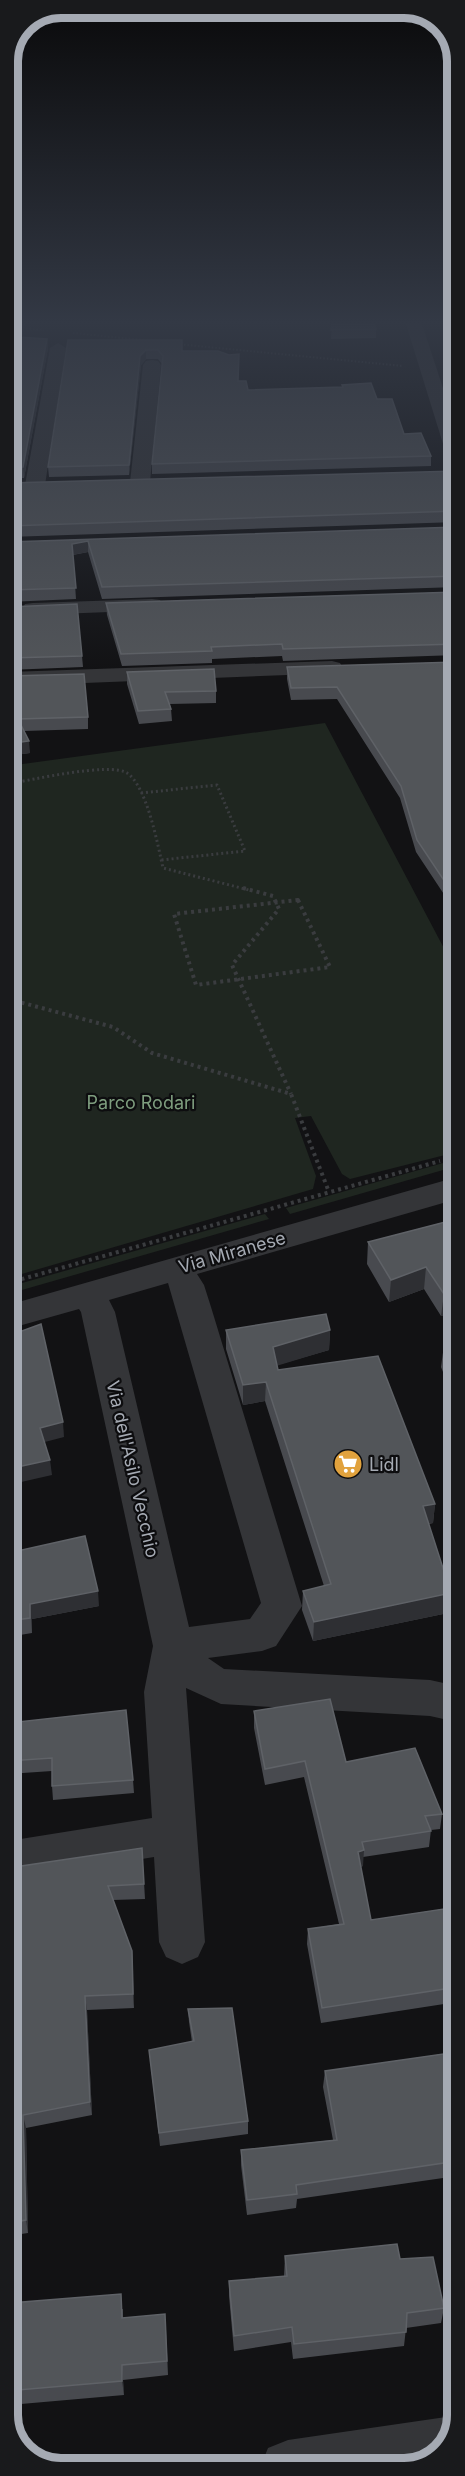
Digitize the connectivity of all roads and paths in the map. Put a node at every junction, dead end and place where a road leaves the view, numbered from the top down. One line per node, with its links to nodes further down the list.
1 (37, 440): 6 (street)
2 (144, 440): 4 (street)
3 (164, 481): 4 (street)
4 (140, 482): 5 (street)
5 (117, 483)
6 (58, 484)
7 (173, 604): 8 (street)
8 (18, 610)
9 (355, 668): 10 (street)
10 (18, 679)
11 (18, 783): 12 (path)
12 (141, 794): 13 (path); 13 (path)
13 (161, 860): 14 (path)
14 (277, 902): 15 (path); 15 (path); 15 (path)
15 (238, 981): 17 (path)
16 (18, 1002): 17 (path)
17 (291, 1094): 19 (path)
18 (447, 1159): 19 (path)
19 (329, 1191): 22 (path)
20 (447, 1191): 21 (street, Via Miranese)
21 (176, 1268): 23 (street, Via Miranese); 25 (street)
22 (18, 1280)
23 (88, 1293): 24 (street, Via Miranese); 25 (street, Via dell'Asilo Vecchio)
24 (18, 1314)
25 (173, 1646): 26 (street, Via dell'Asilo Vecchio); 27 (street, Via dell'Asilo Vecchio)
26 (447, 1702)
27 (175, 1834): 28 (street); 29 (street, Via dell'Asilo Vecchio)
28 (18, 1859)
29 (182, 1942)
30 (432, 2447): 31 (street)
31 (357, 2458)

